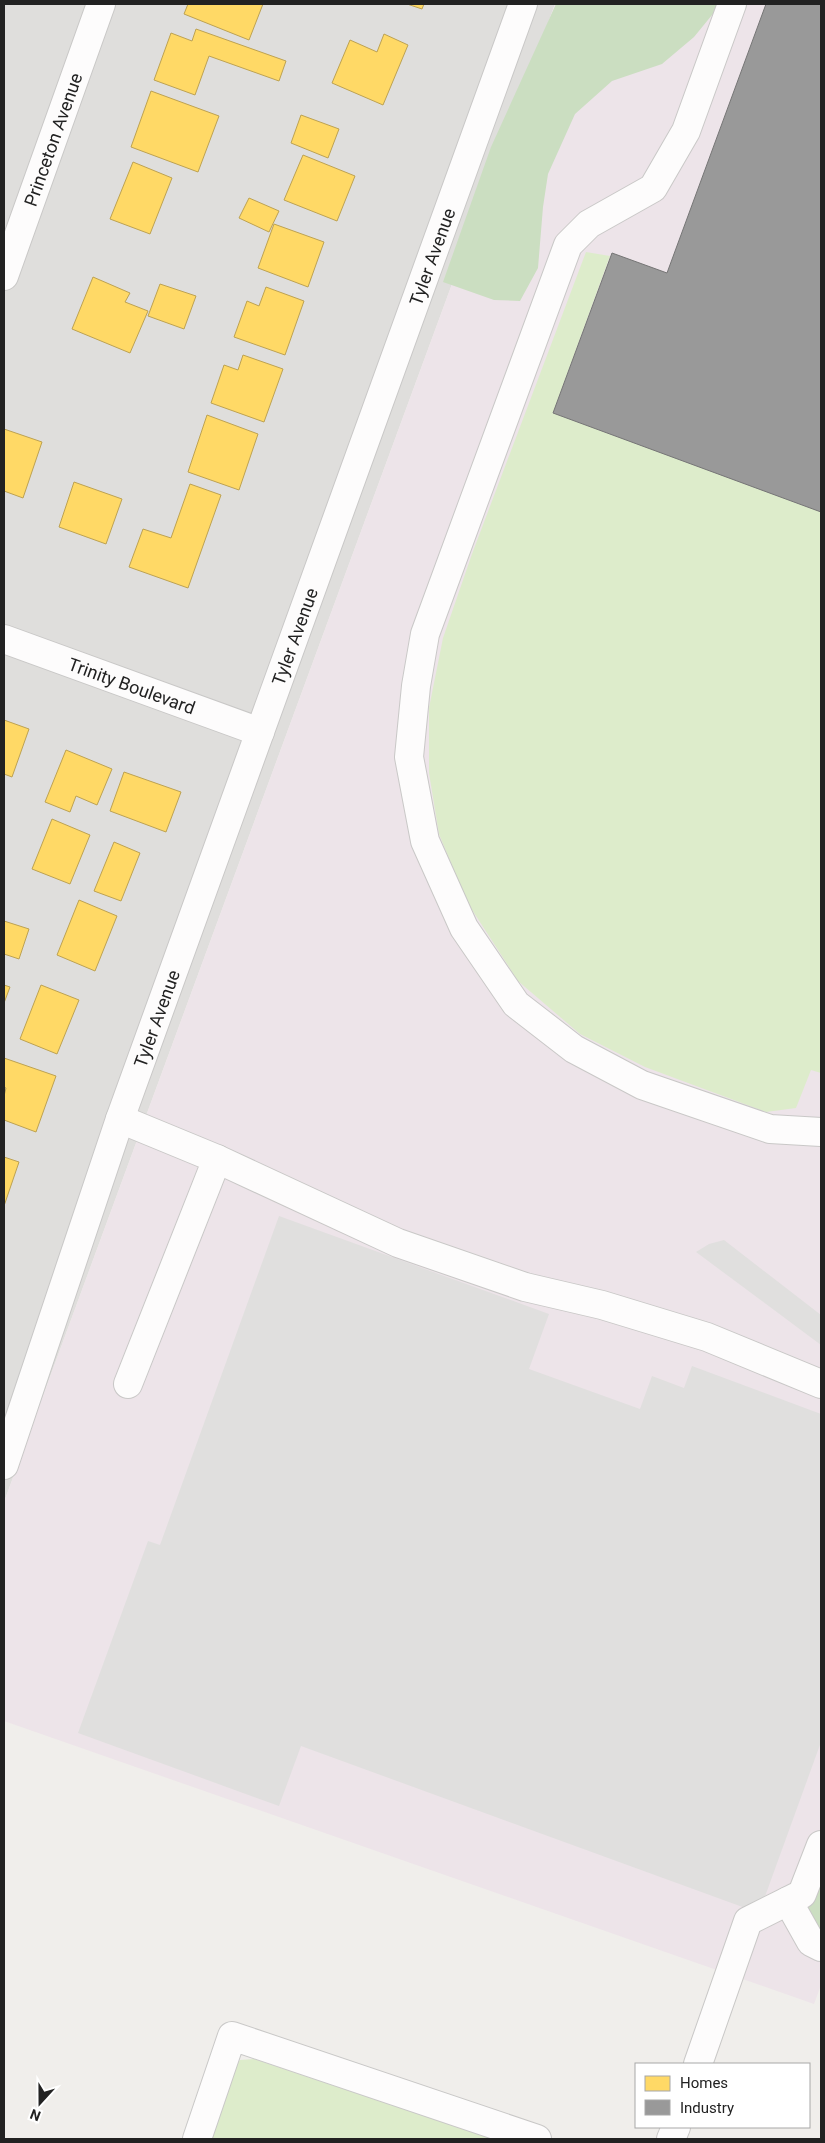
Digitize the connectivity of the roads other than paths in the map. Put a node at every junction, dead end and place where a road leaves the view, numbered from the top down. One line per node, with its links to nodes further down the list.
1 (101, 4): 4 (street, Princeton Avenue)
2 (523, 4): 6 (street, Tyler Avenue)
3 (732, 4): 8 (street)
4 (4, 276)
5 (4, 639): 6 (street, Trinity Boulevard)
6 (260, 732): 7 (street, Tyler Avenue)
7 (120, 1119): 9 (street); 12 (street, Tyler Avenue)
8 (821, 1132)
9 (217, 1159): 10 (street); 11 (street)
10 (128, 1384)
11 (821, 1384)
12 (4, 1465)
13 (821, 1845): 14 (street)
14 (788, 1901): 15 (street); 16 (street)
15 (821, 1947)
16 (698, 2063)
17 (197, 2139): 18 (street)
18 (537, 2139)

